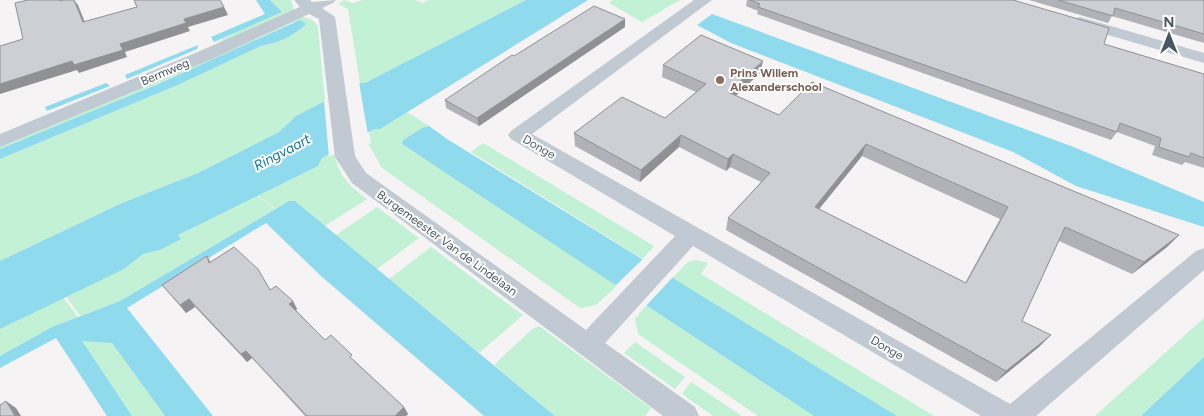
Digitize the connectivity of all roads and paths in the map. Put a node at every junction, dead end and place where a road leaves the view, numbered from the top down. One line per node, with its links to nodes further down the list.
1 (328, 0): 2 (street, Bermweg)
2 (306, 4): 6 (street, Bermweg); 9 (street, Burgemeester Van de Lindelaan)
3 (696, 6): 7 (street, Donge)
4 (1062, 17): 5 (street)
5 (1204, 58)
6 (0, 141)
7 (690, 235): 9 (street); 11 (street, Donge)
8 (1204, 257): 12 (street)
9 (587, 346): 10 (street, Burgemeester Van de Lindelaan)
10 (685, 416)
11 (1006, 416)
12 (1016, 416)

